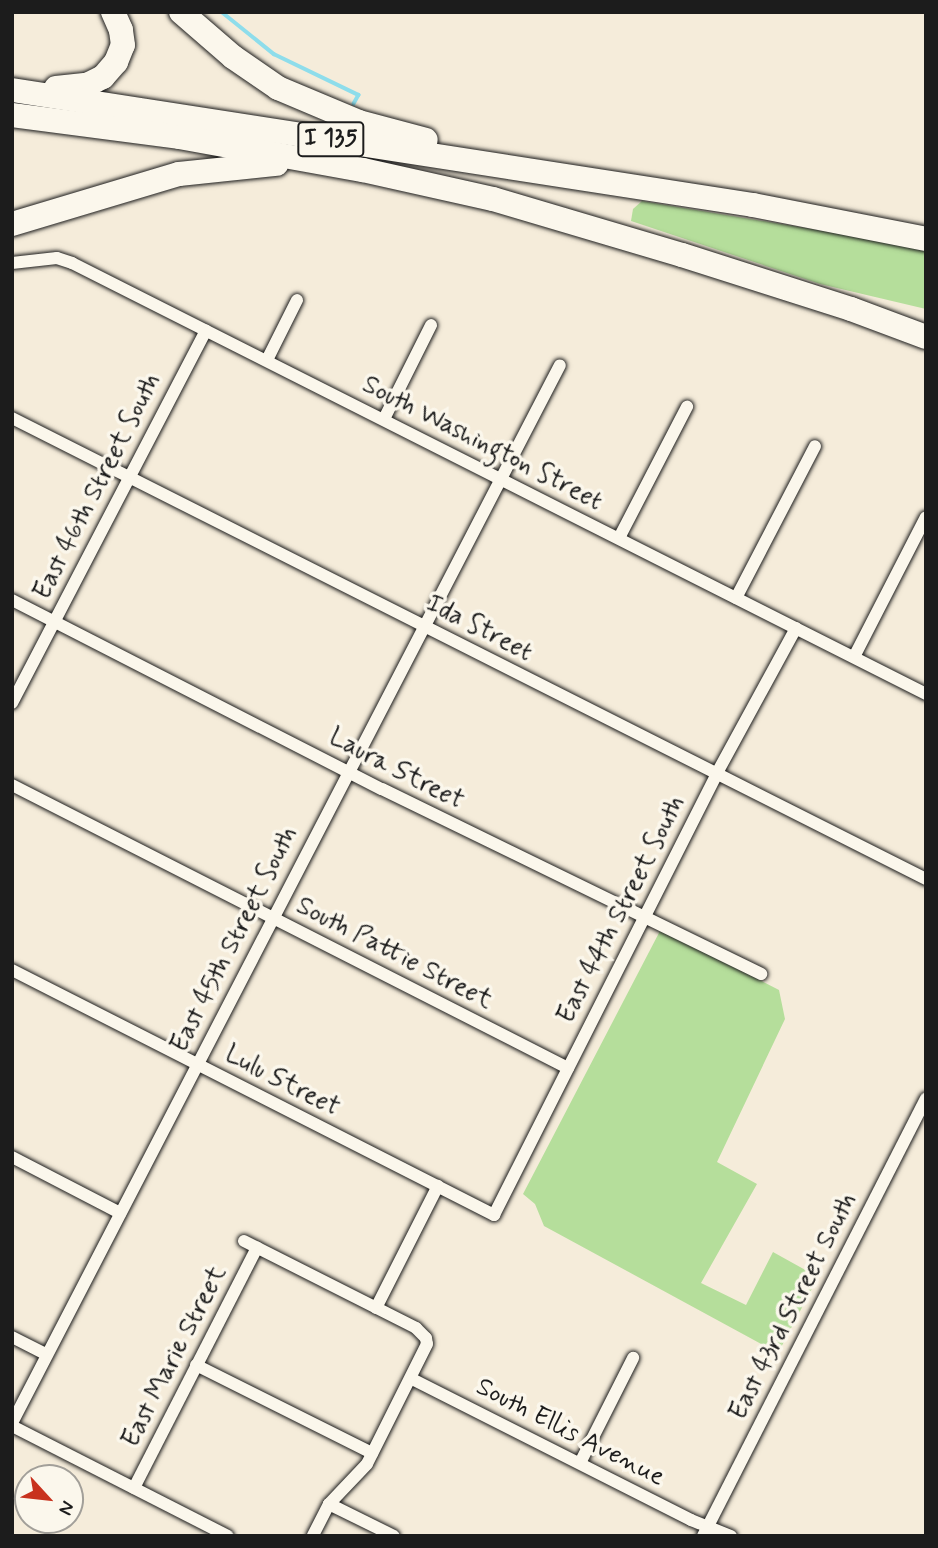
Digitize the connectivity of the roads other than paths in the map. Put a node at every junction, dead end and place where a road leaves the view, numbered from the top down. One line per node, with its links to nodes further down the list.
1 (113, 12): 3 (highway)
2 (181, 12): 6 (highway)
3 (16, 91): 6 (highway, I 135)
4 (12, 115): 5 (highway, I 135)
5 (363, 170): 9 (highway); 13 (highway, I 135)
6 (649, 188): 7 (highway, I 135)
7 (753, 205): 8 (highway); 10 (highway, I 135)
8 (926, 221)
9 (12, 224)
10 (926, 239)
11 (12, 263): 16 (street, South Washington Street)
12 (296, 300): 18 (street)
13 (851, 309): 14 (highway); 17 (highway, I 135)
14 (926, 321)
15 (431, 325): 22 (street)
16 (206, 330): 18 (street, South Washington Street); 24 (street, East 46th Street South)
17 (926, 337)
18 (267, 360): 22 (street, South Washington Street)
19 (560, 366): 25 (street, East 45th Street South)
20 (687, 407): 27 (street)
21 (12, 418): 24 (street, Ida Street)
22 (384, 419): 25 (street, South Washington Street)
23 (815, 446): 28 (street)
24 (129, 477): 30 (street, East 46th Street South); 31 (street, Ida Street)
25 (500, 478): 27 (street, South Washington Street); 31 (street, East 45th Street South)
26 (926, 517): 33 (street)
27 (619, 538): 28 (street, South Washington Street)
28 (736, 598): 32 (street, South Washington Street)
29 (12, 600): 30 (street, Laura Street)
30 (54, 622): 35 (street, East 46th Street South); 36 (street, Laura Street)
31 (423, 626): 36 (street, East 45th Street South); 37 (street, Ida Street)
32 (796, 628): 33 (street, South Washington Street); 37 (street, East 44th Street South)
33 (854, 657): 34 (street, South Washington Street)
34 (926, 694)
35 (12, 703)
36 (348, 772): 40 (street, Laura Street); 41 (street, East 45th Street South)
37 (717, 773): 39 (street, Ida Street); 40 (street, East 44th Street South)
38 (12, 785): 41 (street, South Pattie Street)
39 (926, 879)
40 (644, 916): 43 (street, Laura Street); 45 (street, East 44th Street South)
41 (273, 917): 44 (street, East 45th Street South); 45 (street, South Pattie Street)
42 (12, 971): 44 (street, Lulu Street)
43 (761, 974)
44 (196, 1064): 48 (street, Lulu Street); 49 (street, East 45th Street South)
45 (568, 1068): 50 (street, East 44th Street South)
46 (926, 1099): 64 (street, East 43rd Street South)
47 (12, 1157): 49 (street)
48 (438, 1186): 50 (street, Lulu Street); 53 (street)
49 (120, 1213): 55 (street, East 45th Street South)
50 (494, 1215)
51 (244, 1241): 52 (street)
52 (257, 1248): 53 (street); 57 (street, East Marie Street)
53 (376, 1308): 58 (street)
54 (12, 1337): 55 (street)
55 (47, 1355): 59 (street, East 45th Street South)
56 (633, 1358): 61 (street)
57 (196, 1365): 60 (street); 62 (street, East Marie Street)
58 (412, 1379): 60 (street); 61 (street, South Ellis Avenue)
59 (12, 1425): 62 (street)
60 (372, 1453): 63 (street)
61 (580, 1463): 64 (street, South Ellis Avenue)
62 (134, 1488): 65 (street)
63 (329, 1504): 66 (street); 67 (street)
64 (706, 1530): 68 (street, South Ellis Avenue)
65 (228, 1536)
66 (313, 1536)
67 (394, 1536)
68 (731, 1536)

